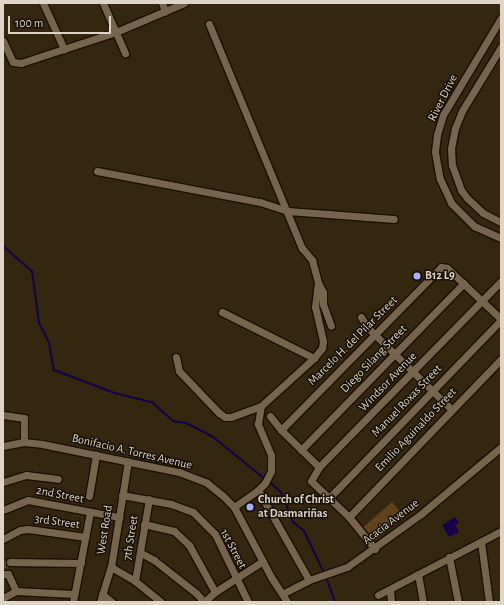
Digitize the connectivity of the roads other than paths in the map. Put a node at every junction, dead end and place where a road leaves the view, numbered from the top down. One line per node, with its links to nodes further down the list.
1 (43, 3): 11 (street)
2 (103, 3): 8 (street)
3 (162, 3): 5 (street)
4 (184, 3): 5 (street)
5 (165, 11): 8 (street)
6 (501, 18): 17 (street, River Drive)
7 (209, 24): 14 (street)
8 (116, 32): 11 (street); 12 (street)
9 (3, 41): 11 (street)
10 (501, 47): 16 (street, River Drive)
11 (64, 49)
12 (125, 53)
13 (96, 171): 14 (street)
14 (288, 211): 15 (street); 19 (street)
15 (394, 219)
16 (501, 222)
17 (501, 238)
18 (501, 281): 21 (street, Windsor Avenue)
19 (318, 283): 25 (street); 29 (street)
20 (464, 284): 21 (street); 26 (street, Marcelo H. del Pilar Street); 27 (street, Diego Silang Street)
21 (482, 301): 24 (street); 31 (street, Windsor Avenue)
22 (222, 312): 29 (street)
23 (361, 317): 26 (street)
24 (501, 319): 32 (street, Manuel Roxas Street)
25 (331, 326)
26 (375, 335): 27 (street); 37 (street, Marcelo H. del Pilar Street)
27 (394, 354): 31 (street); 41 (street, Diego Silang Street)
28 (176, 357): 33 (street)
29 (314, 358): 33 (street)
30 (501, 359): 34 (street, Emilio Aguinaldo Street)
31 (413, 372): 32 (street); 44 (street, Windsor Avenue)
32 (432, 390): 34 (street); 51 (street, Manuel Roxas Street)
33 (261, 406): 47 (street)
34 (451, 409): 56 (street, Emilio Aguinaldo Street)
35 (3, 415): 38 (street)
36 (270, 416): 37 (street)
37 (281, 430): 41 (street)
38 (24, 442): 39 (street, Bonifacio A. Torres Avenue); 42 (street, Bonifacio A. Torres Avenue)
39 (3, 446)
40 (501, 447): 62 (street, Acacia Avenue)
41 (301, 450): 44 (street)
42 (96, 455): 43 (street, Bonifacio A. Torres Avenue); 49 (street)
43 (128, 462): 48 (street, West Road); 52 (street, Bonifacio A. Torres Avenue)
44 (319, 467): 51 (street, Windsor Avenue)
45 (58, 479): 46 (street)
46 (3, 482)
47 (258, 490): 52 (street); 72 (street)
48 (122, 494): 50 (street, 1st Street); 55 (street, West Road)
49 (89, 496)
50 (149, 498): 57 (street, 7th Street); 71 (street, 1st Street)
51 (329, 498): 56 (street)
52 (234, 507): 65 (street, Bonifacio A. Torres Avenue)
53 (3, 510): 54 (street, 2nd Street)
54 (90, 512): 55 (street, 2nd Street); 59 (street)
55 (119, 517): 68 (street, West Road)
56 (349, 517): 62 (street)
57 (144, 524): 63 (street, 7th Street); 76 (street)
58 (501, 531): 61 (street)
59 (85, 537): 60 (street, 3rd Street); 67 (street)
60 (3, 539)
61 (481, 542): 64 (street); 92 (street)
62 (374, 549): 72 (street, Acacia Avenue)
63 (141, 553): 73 (street, 7th Street); 86 (street)
64 (449, 557): 70 (street); 91 (street)
65 (263, 561): 71 (street); 79 (street, Bonifacio A. Torres Avenue)
66 (10, 562): 67 (street)
67 (81, 563): 77 (street)
68 (111, 566): 73 (street); 78 (street, West Road)
69 (3, 574): 75 (street)
70 (418, 574): 74 (street); 90 (street)
71 (236, 578): 76 (street); 87 (street, 1st Street)
72 (309, 580): 79 (street, Acacia Avenue)
73 (135, 581): 85 (street)
74 (390, 590): 80 (street); 89 (street)
75 (16, 591): 77 (street); 81 (street)
76 (215, 592): 86 (street)
77 (74, 594): 82 (street)
78 (102, 594): 83 (street, West Road); 84 (street)
79 (282, 594): 88 (street, Bonifacio A. Torres Avenue)
80 (378, 595)
81 (3, 598)
82 (72, 602)
83 (100, 602)
84 (112, 602)
85 (161, 602)
86 (204, 602)
87 (248, 602)
88 (287, 602)
89 (391, 602)
90 (423, 602)
91 (458, 602)
92 (489, 602)

